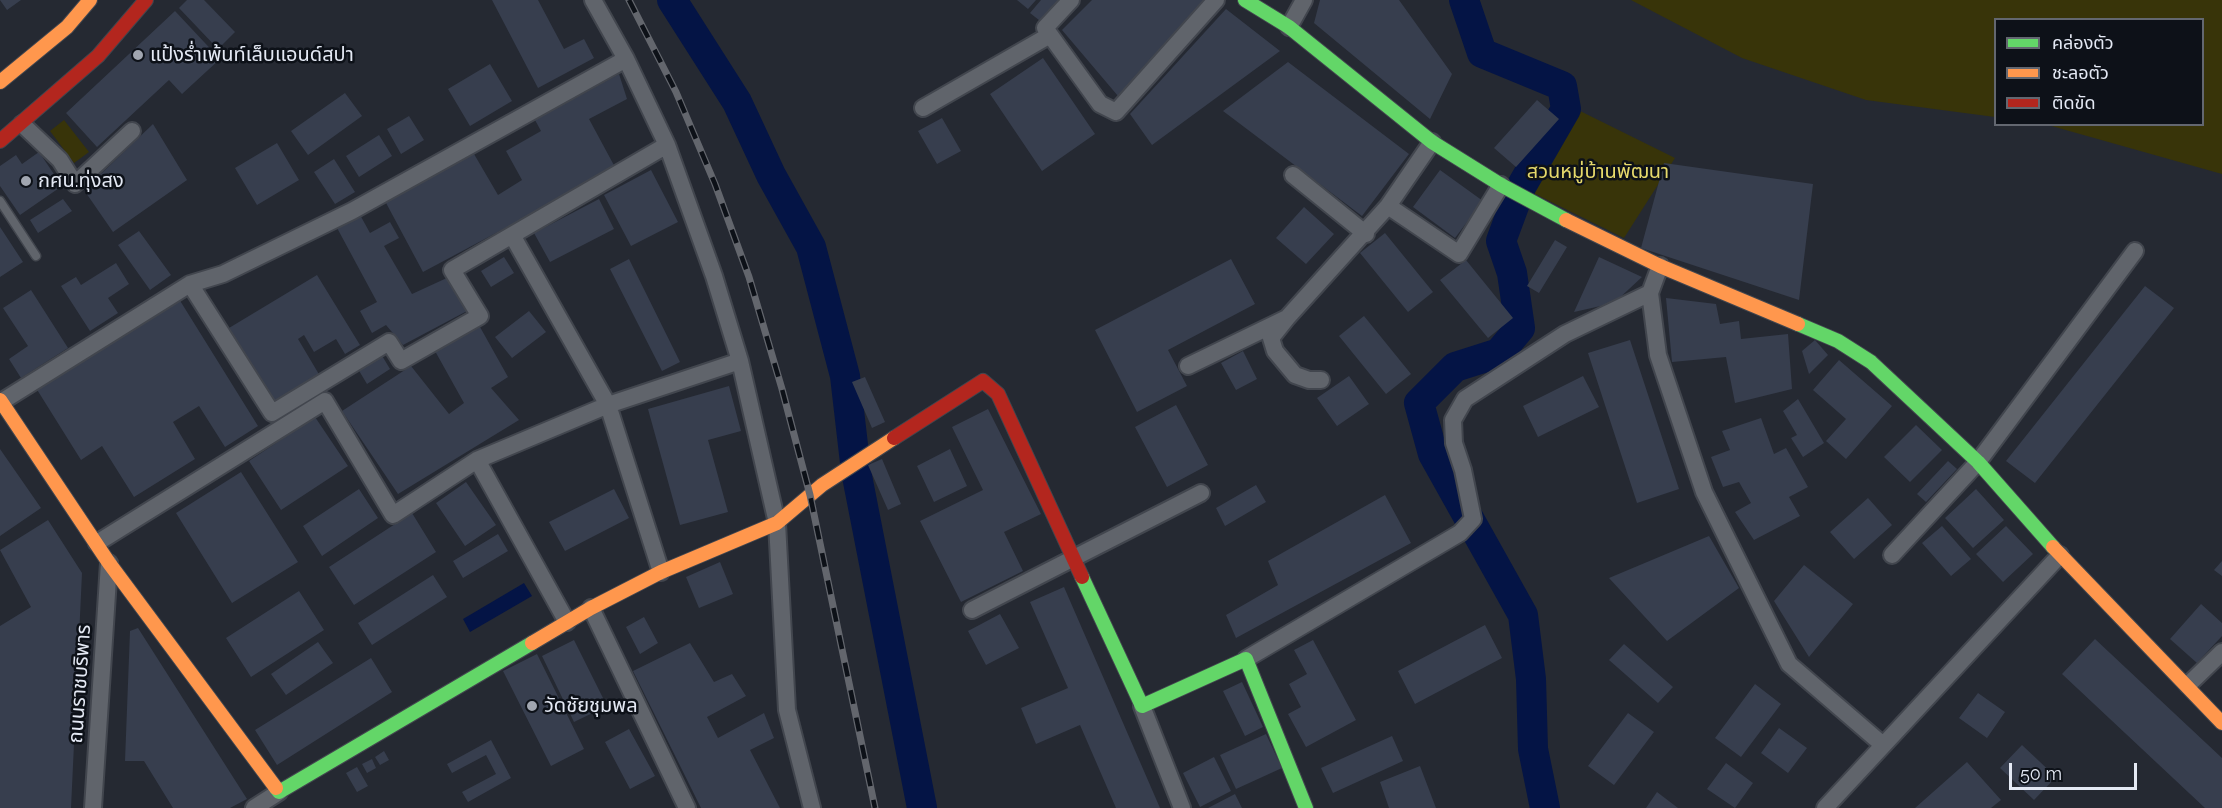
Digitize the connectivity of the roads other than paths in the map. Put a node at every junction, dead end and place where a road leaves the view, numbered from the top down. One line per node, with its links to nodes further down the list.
1 (90, 0): 11 (street)
2 (146, 0): 13 (street)
3 (593, 0): 10 (street)
4 (1071, 0): 9 (street)
5 (1216, 0): 9 (street)
6 (1245, 0): 8 (street)
7 (1304, 0): 8 (street)
8 (1289, 27): 16 (street)
9 (1050, 35): 12 (street)
10 (626, 60): 17 (street); 27 (street)
11 (0, 82)
12 (923, 108)
13 (22, 124): 14 (street); 15 (street)
14 (132, 131)
15 (0, 141)
16 (1432, 142): 19 (street); 21 (street)
17 (667, 145): 23 (street); 30 (street)
18 (1293, 175): 22 (street)
19 (1504, 187): 21 (street); 26 (street)
20 (0, 201): 25 (lane)
21 (1389, 206): 22 (street)
22 (1366, 234): 29 (street)
23 (512, 235): 27 (street); 34 (street)
24 (2135, 251): 36 (street)
25 (36, 256)
26 (1660, 266): 28 (street); 36 (street)
27 (190, 284): 33 (street)
28 (1650, 293): 49 (street); 53 (street)
29 (1287, 318): 31 (street); 32 (street)
30 (740, 361): 34 (street); 38 (street)
31 (1188, 366)
32 (1321, 380)
33 (0, 401): 39 (street)
34 (608, 405): 35 (street); 44 (street)
35 (477, 460): 39 (street); 47 (street)
36 (1978, 462): 40 (street); 41 (street)
37 (1201, 494): 42 (street)
38 (777, 523): 42 (street); 44 (street); 58 (street)
39 (97, 543): 43 (street)
40 (1892, 555)
41 (2060, 555): 50 (street); 53 (street)
42 (1073, 557): 46 (street); 51 (street)
43 (109, 563): 54 (street); 55 (street, ถนนราชบริพาร)
44 (661, 573): 45 (street)
45 (591, 608): 47 (street); 57 (street)
46 (972, 610)
47 (567, 622): 54 (street)
48 (2222, 652): 50 (street)
49 (1246, 659): 51 (street); 60 (street)
50 (2188, 685): 52 (street)
51 (1142, 706): 59 (street)
52 (2222, 723)
53 (1884, 745): 61 (street)
54 (279, 792): 56 (street)
55 (93, 808)
56 (254, 808)
57 (687, 808)
58 (812, 808)
59 (1182, 808)
60 (1306, 808)
61 (1825, 808)

